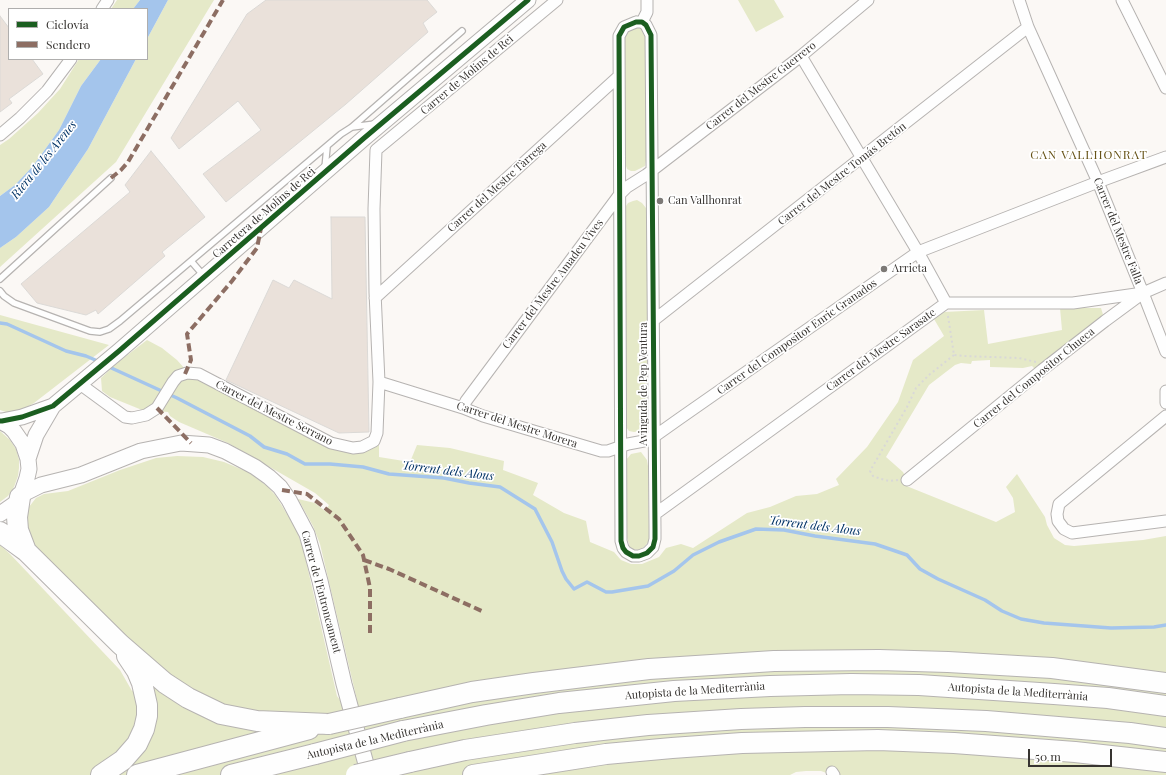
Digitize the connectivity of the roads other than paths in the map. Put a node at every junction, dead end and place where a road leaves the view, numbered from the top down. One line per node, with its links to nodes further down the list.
1 (528, 0): 14 (main road, Carretera de Molins de Rei)
2 (557, 0): 18 (street, Carrer de Molins de Rei)
3 (647, 0): 7 (street)
4 (868, 0): 10 (street, Carrer del Mestre Guerrero)
5 (1018, 0): 8 (street, Carrer del Mestre Falla)
6 (1122, 0): 13 (street)
7 (642, 22): 12 (street, Avinguda de Pep Ventura); 21 (street, Avinguda de Pep Ventura)
8 (1028, 27): 20 (street, Carrer del Mestre Tomás Bretón); 24 (street, Carrer del Mestre Falla)
9 (462, 31): 15 (lane)
10 (801, 56): 20 (street); 21 (street, Carrer del Mestre Guerrero)
11 (70, 60): 16 (street)
12 (619, 76): 25 (street, Avinguda de Pep Ventura); 33 (street, Carrer del Mestre Tàrrega)
13 (1166, 88)
14 (381, 125): 15 (lane); 22 (main road, Carretera de Molins de Rei)
15 (352, 127): 17 (lane)
16 (0, 134)
17 (327, 147): 22 (lane); 27 (lane)
18 (376, 150): 33 (street, Carrer del Mestre Serrano)
19 (1166, 157): 24 (street, Carrer del Compositor Enric Granados)
20 (862, 158): 26 (street); 35 (street, Carrer del Mestre Tomás Bretón)
21 (652, 171): 25 (street, Carrer del Mestre Amadeu Vives); 35 (street, Avinguda de Pep Ventura)
22 (325, 173): 28 (main road, Carretera de Molins de Rei)
23 (111, 178): 29 (lane)
24 (1098, 182): 26 (street, Carrer del Compositor Enric Granados); 32 (street, Carrer del Mestre Falla)
25 (620, 194): 42 (street, Carrer del Mestre Amadeu Vives); 46 (street, Avinguda de Pep Ventura)
26 (918, 252): 34 (street); 45 (street, Carrer del Compositor Enric Granados)
27 (191, 261): 28 (lane); 31 (lane)
28 (205, 277): 38 (main road, Carretera de Molins de Rei)
29 (0, 279)
30 (1166, 283): 32 (street, Carrer del Compositor Chueca)
31 (0, 291)
32 (1143, 293): 34 (street, Carrer del Mestre Sarasate); 36 (street, Carrer del Mestre Falla); 48 (street, Carrer del Compositor Chueca)
33 (375, 298): 37 (street, Carrer del Mestre Serrano)
34 (946, 303): 52 (street, Carrer del Mestre Sarasate)
35 (654, 320): 45 (street, Avinguda de Pep Ventura)
36 (1166, 352)
37 (379, 382): 38 (street, Carrer del Mestre Serrano); 42 (street, Carrer del Mestre Morera)
38 (80, 384): 41 (main road, Carretera de Molins de Rei)
39 (1166, 391): 40 (street)
40 (1166, 403)
41 (53, 406): 44 (main road, Carretera de Molins de Rei); 47 (main road, Carretera de Molins de Rei)
42 (463, 408): 46 (street, Carrer del Mestre Morera)
43 (1166, 416): 53 (street)
44 (1, 421): 47 (main road)
45 (654, 436): 46 (street, Carrer del Mestre Morera); 52 (street, Avinguda de Pep Ventura)
46 (621, 446): 52 (street, Avinguda de Pep Ventura)
47 (28, 461): 49 (main road); 50 (main road, Carretera de Molins de Rei)
48 (908, 480)
49 (56, 481): 50 (main road, Carrer de l'Entroncament); 70 (main road, Carrer de l'Entroncament)
50 (20, 496): 51 (main road); 55 (highway)
51 (0, 514)
52 (655, 514)
53 (1166, 521)
54 (0, 532): 55 (highway)
55 (26, 551): 56 (highway)
56 (120, 644): 61 (highway); 66 (highway)
57 (1052, 668): 58 (highway); 59 (highway); 61 (highway, bridge)
58 (1166, 671)
59 (1166, 683)
60 (1166, 706): 68 (highway, Autopista de la Mediterrània, bridge)
61 (305, 726): 67 (highway)
62 (1166, 738): 69 (highway, bridge)
63 (1018, 748): 64 (highway); 65 (highway); 71 (highway)
64 (1166, 762)
65 (1166, 773)
66 (101, 775)
67 (137, 775)
68 (231, 775)
69 (356, 775)
70 (369, 775)
71 (473, 775)

